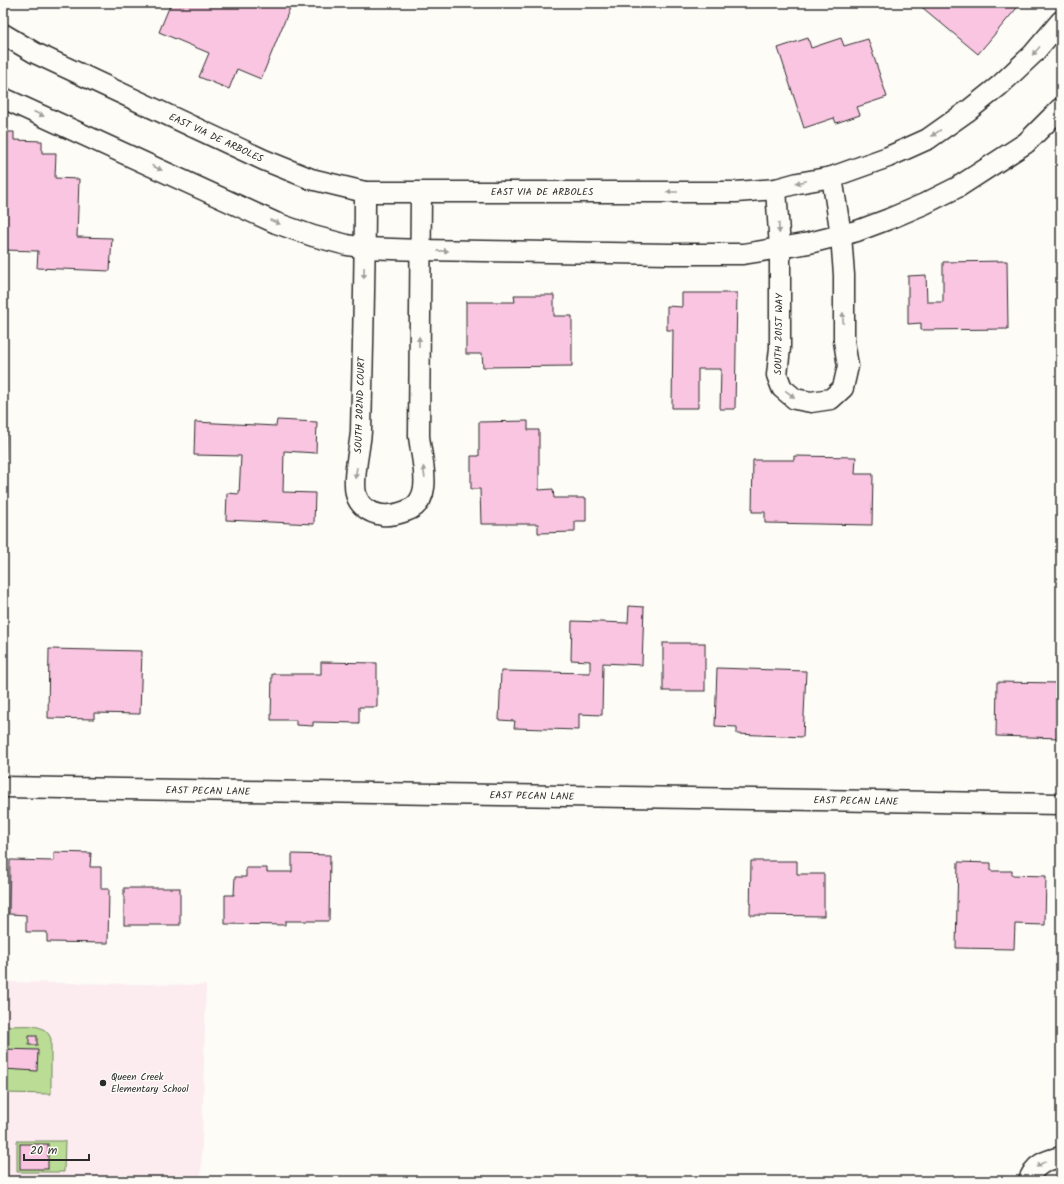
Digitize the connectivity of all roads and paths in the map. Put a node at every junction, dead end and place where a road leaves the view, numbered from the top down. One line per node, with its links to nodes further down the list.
1 (1061, 21): 5 (street, EAST VIA DE ARBOLES, one-way to 5)
2 (3, 34): 7 (street, EAST VIA DE ARBOLES)
3 (3, 98): 10 (street, one-way to 10)
4 (1061, 108): 9 (street)
5 (832, 177): 6 (street, EAST VIA DE ARBOLES, one-way to 6); 9 (street, SOUTH 201ST WAY)
6 (776, 189): 8 (street, EAST VIA DE ARBOLES, one-way to 8); 11 (street, SOUTH 201ST WAY, one-way to 11)
7 (365, 192): 8 (street, EAST VIA DE ARBOLES); 10 (street, SOUTH 202ND COURT)
8 (421, 192): 12 (street, SOUTH 202ND COURT)
9 (841, 235): 11 (street); 11 (street, SOUTH 201ST WAY, one-way to 9)
10 (365, 248): 12 (street); 12 (street, SOUTH 202ND COURT, one-way to 12)
11 (780, 248): 12 (street, one-way to 11)
12 (420, 250)
13 (3, 787): 14 (street, EAST PECAN LANE)
14 (1061, 804)
15 (1061, 1157): 16 (street, one-way to 16)
16 (1029, 1181)

